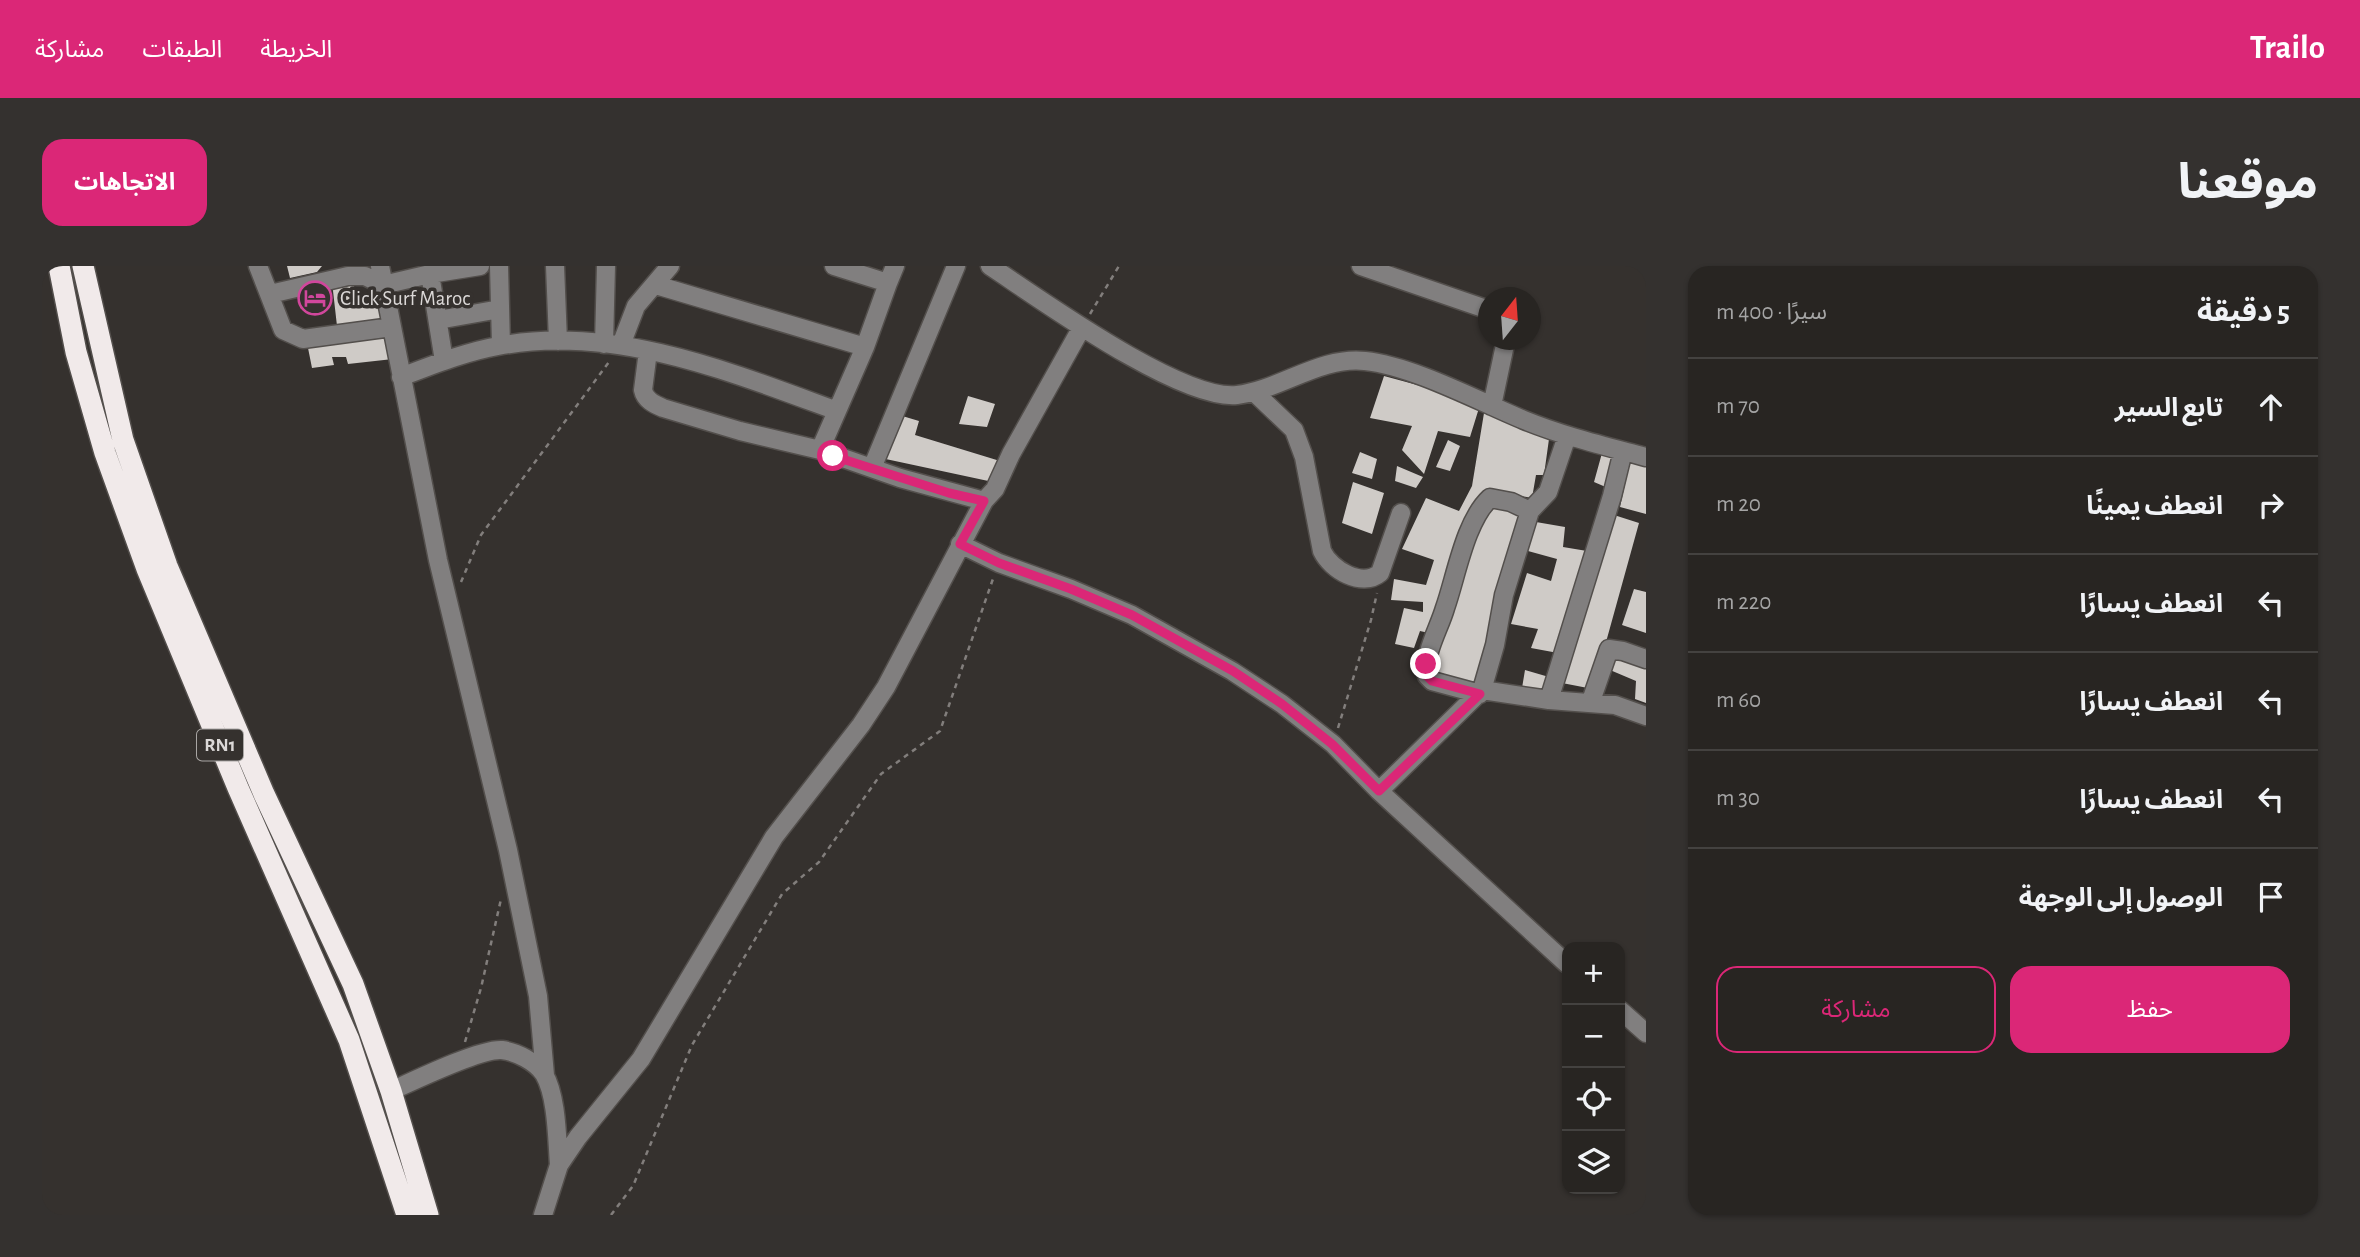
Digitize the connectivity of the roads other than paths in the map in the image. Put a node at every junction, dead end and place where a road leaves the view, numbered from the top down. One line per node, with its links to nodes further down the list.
1 (60, 266): 56 (highway, RN1)
2 (83, 266): 54 (highway, RN1)
3 (258, 266): 18 (street)
4 (380, 266): 16 (street)
5 (480, 266): 14 (street)
6 (499, 266): 20 (street)
7 (555, 266): 24 (street)
8 (606, 266): 26 (street)
9 (670, 266): 17 (street)
10 (834, 266): 15 (street)
11 (956, 266): 39 (street)
12 (990, 266): 23 (street)
13 (1361, 266): 19 (street)
14 (430, 274): 16 (street); 21 (street)
15 (892, 274): 27 (street)
16 (383, 285): 18 (street); 22 (street)
17 (656, 285): 26 (street); 27 (street)
18 (270, 294): 22 (street)
19 (1478, 306)
20 (500, 309): 21 (street); 25 (street)
21 (438, 320): 30 (street)
22 (392, 327): 31 (street)
23 (1082, 327): 32 (street); 40 (street)
24 (558, 341): 25 (street); 26 (street)
25 (501, 345): 30 (street)
26 (613, 345): 29 (street)
27 (865, 347): 34 (street)
28 (1504, 350): 33 (street)
29 (648, 351): 34 (street); 36 (street)
30 (444, 361): 31 (street)
31 (401, 377): 53 (street)
32 (1254, 392): 33 (street); 42 (street)
33 (1492, 406): 35 (street)
34 (837, 411): 36 (street)
35 (1567, 436): 37 (street); 41 (street)
36 (820, 450): 39 (street)
37 (1623, 451): 38 (street); 46 (street)
38 (1646, 457)
39 (872, 468): 40 (street)
40 (984, 501): 43 (street)
41 (1530, 511): 45 (street); 45 (street)
42 (1401, 513)
43 (960, 544): 49 (street); 55 (street)
44 (1646, 659): 47 (street)
45 (1481, 692): 46 (street); 49 (street)
46 (1549, 700): 47 (street)
47 (1591, 701): 48 (street)
48 (1646, 716)
49 (1379, 791): 50 (street)
50 (1562, 959)
51 (1625, 1014): 52 (street)
52 (1646, 1032)
53 (545, 1076): 54 (street); 55 (street)
54 (391, 1091): 57 (highway, RN1)
55 (559, 1165): 58 (street)
56 (407, 1215)
57 (428, 1215)
58 (544, 1215)

